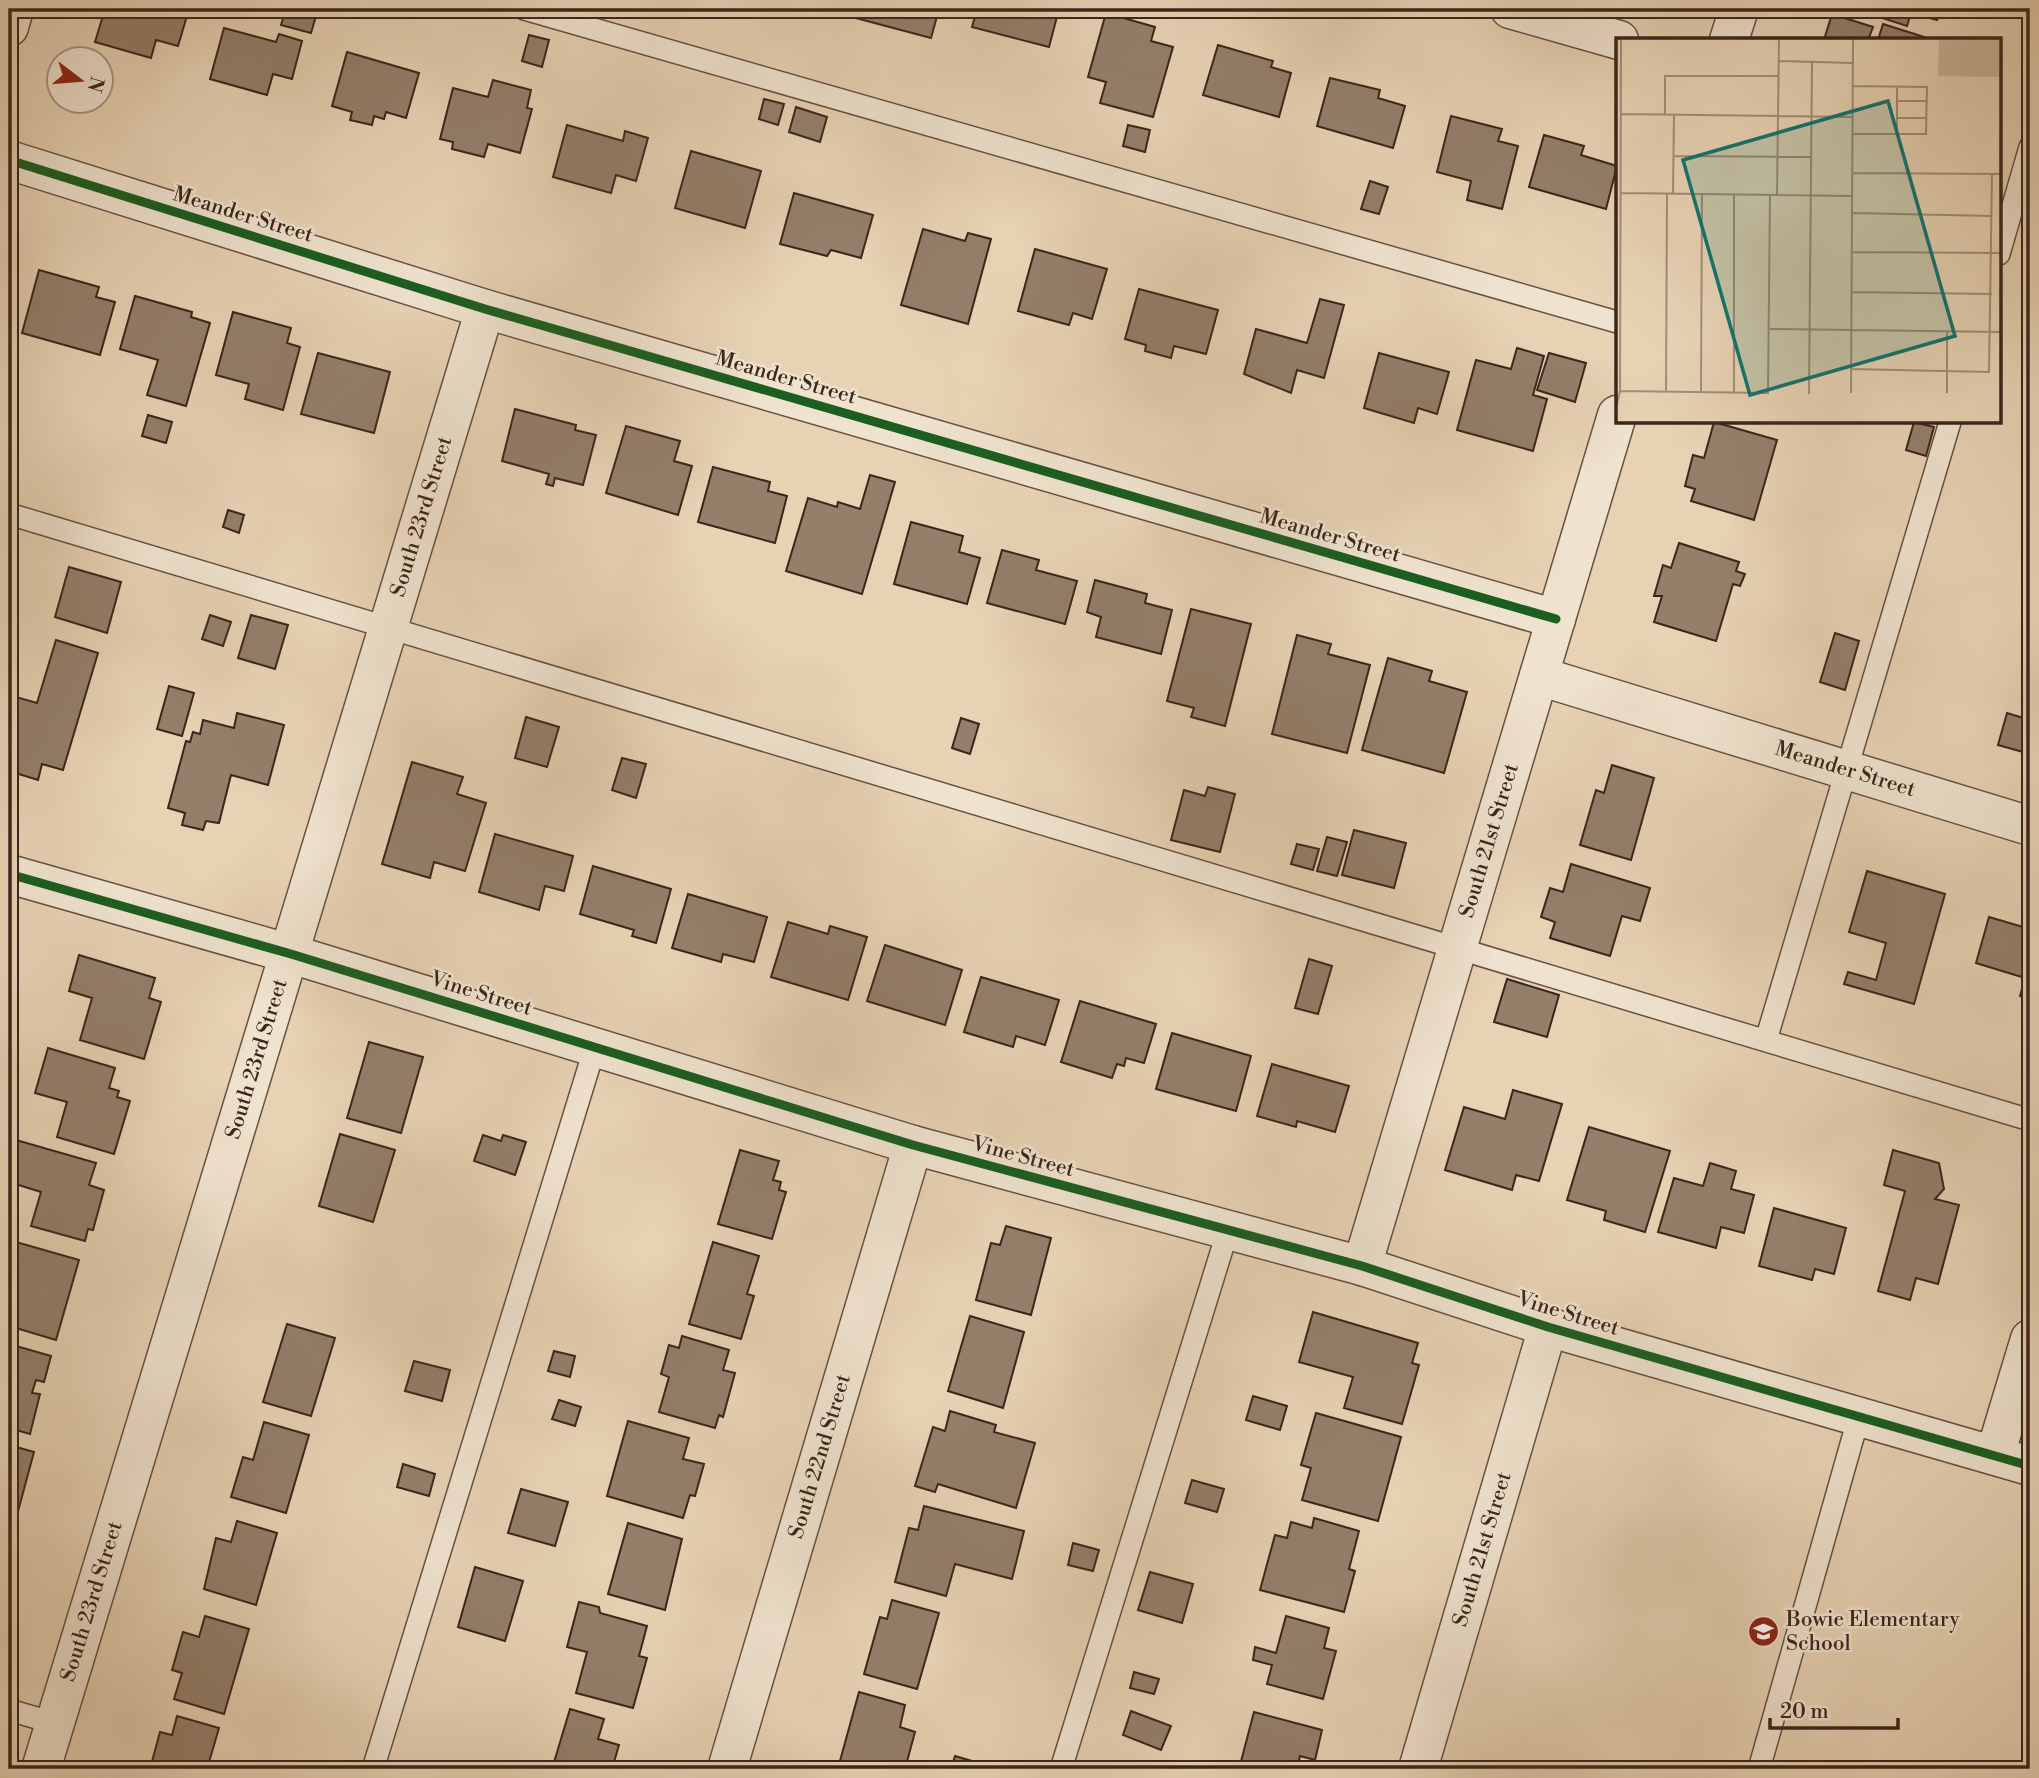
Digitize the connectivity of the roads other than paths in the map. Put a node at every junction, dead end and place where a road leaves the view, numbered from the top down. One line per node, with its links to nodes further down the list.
1 (14, 9): 5 (street)
2 (524, 9): 12 (lane)
3 (1510, 9): 7 (street)
4 (1738, 9): 6 (street)
5 (9, 27)
6 (1730, 38)
7 (1616, 39)
8 (2030, 147): 10 (lane)
9 (9, 160): 11 (street, Meander Street)
10 (2000, 251)
11 (485, 309): 16 (street, Meander Street); 17 (street, South 23rd Street)
12 (1616, 322)
13 (1616, 418): 16 (street, South 21st Street)
14 (1949, 424): 19 (lane)
15 (9, 514): 17 (lane)
16 (1556, 619): 18 (street, South 21st Street)
17 (390, 629): 22 (lane); 23 (street, South 23rd Street)
18 (1539, 676): 19 (street, Meander Street); 22 (street, South 21st Street)
19 (1848, 770): 20 (street, Meander Street); 24 (lane)
20 (2030, 826)
21 (9, 874): 23 (street, Vine Street)
22 (1458, 946): 24 (lane); 29 (street, South 21st Street)
23 (291, 954): 25 (street, Vine Street); 35 (street, South 23rd Street)
24 (1766, 1040): 26 (lane)
25 (595, 1048): 27 (street, Vine Street); 37 (lane)
26 (2030, 1119)
27 (913, 1145): 28 (street, Vine Street); 38 (street, South 22nd Street)
28 (1228, 1230): 29 (street, Vine Street); 39 (lane)
29 (1363, 1266): 30 (street, Vine Street)
30 (1548, 1327): 32 (street, Vine Street); 40 (street, South 21st Street)
31 (2030, 1339): 33 (street)
32 (1859, 1416): 33 (street, Vine Street); 41 (lane)
33 (2012, 1460)
34 (9, 1710): 35 (lane)
35 (54, 1723): 36 (street, South 23rd Street)
36 (41, 1769)
37 (373, 1769)
38 (727, 1769)
39 (1061, 1769)
40 (1418, 1769)
41 (1759, 1769)

